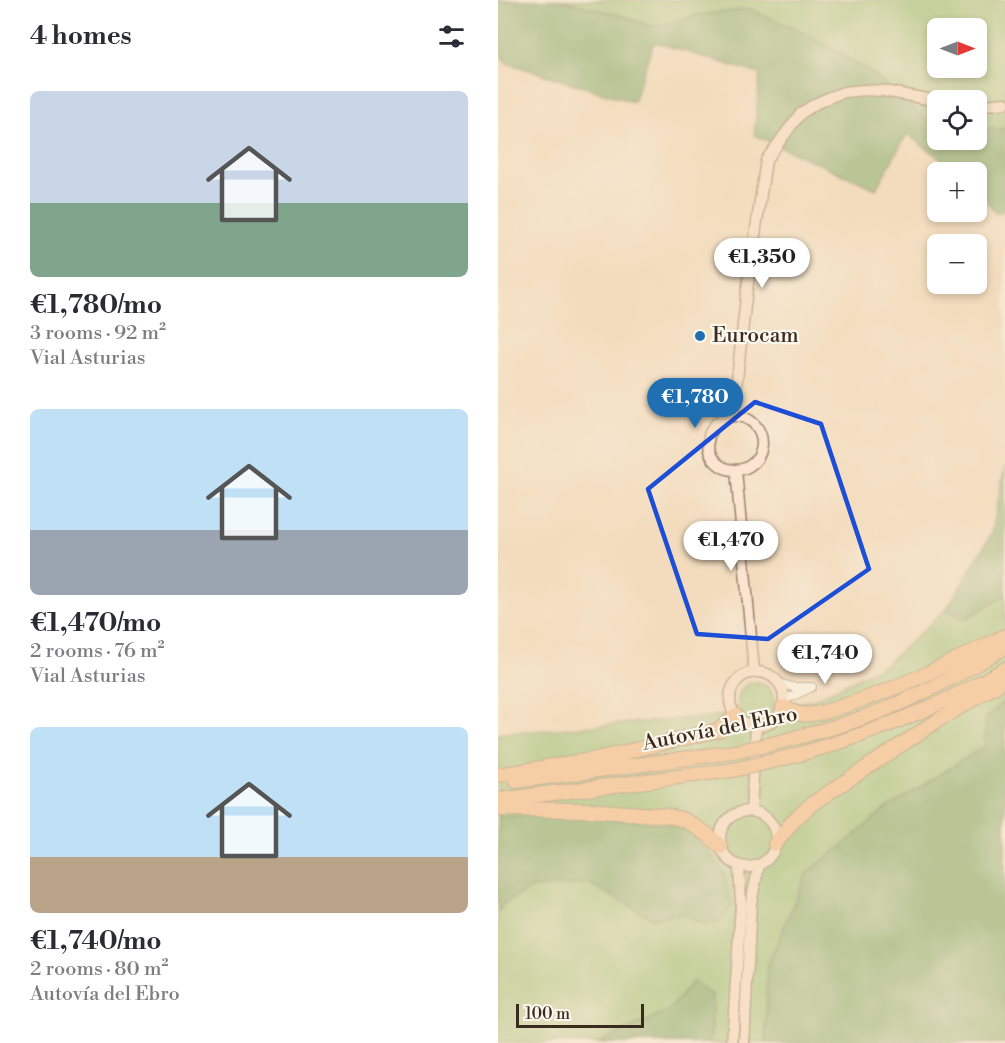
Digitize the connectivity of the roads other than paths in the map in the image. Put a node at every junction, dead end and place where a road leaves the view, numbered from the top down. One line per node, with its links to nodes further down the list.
1 (927, 99): 4 (street)
2 (1005, 103): 3 (street)
3 (987, 105)
4 (733, 416): 5 (street); 5 (street)
5 (736, 470): 9 (street)
6 (1005, 636): 12 (highway)
7 (1005, 647): 16 (highway, Autovía del Ebro, bridge)
8 (1005, 669): 17 (highway, Autovía del Ebro, bridge)
9 (754, 671): 11 (street); 13 (street)
10 (1005, 680): 20 (highway)
11 (779, 683): 12 (street); 12 (street)
12 (783, 703): 14 (street)
13 (736, 716): 14 (street); 15 (highway)
14 (756, 726): 19 (street)
15 (498, 775)
16 (498, 783)
17 (498, 800)
18 (498, 809): 21 (highway)
19 (751, 811): 20 (street); 21 (street)
20 (775, 844): 22 (street)
21 (721, 847): 23 (street)
22 (759, 865): 23 (street); 25 (street)
23 (740, 866): 24 (street)
24 (732, 1043)
25 (744, 1043)

